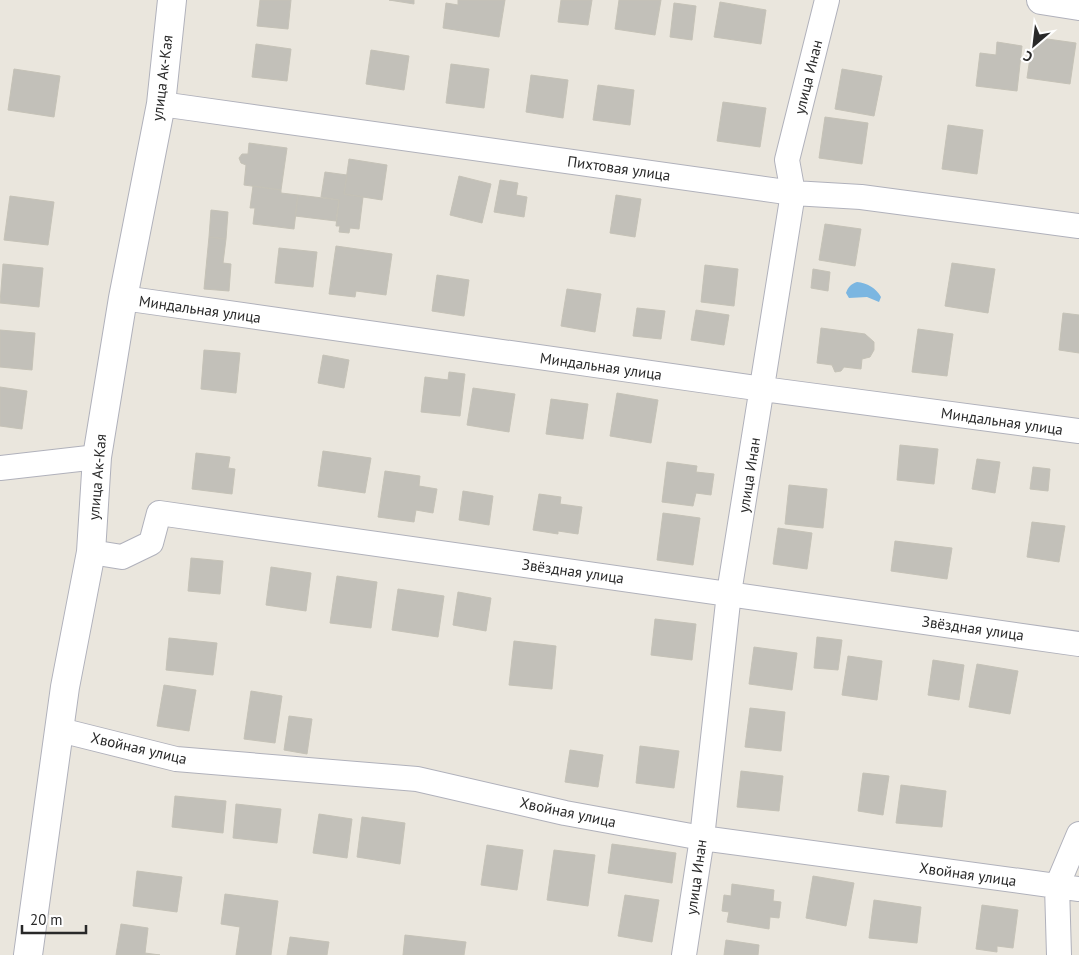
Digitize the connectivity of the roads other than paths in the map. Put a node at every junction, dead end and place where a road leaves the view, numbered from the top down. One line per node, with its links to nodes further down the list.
1 (172, 0): 5 (main road, улица Ак-Кая)
2 (827, 0): 6 (street, улица Инан)
3 (1041, 0): 4 (main road)
4 (1079, 6)
5 (161, 104): 6 (street, Пихтовая улица); 8 (main road, улица Ак-Кая)
6 (793, 192): 7 (street, Пихтовая улица); 9 (street, улица Инан)
7 (1079, 226)
8 (123, 298): 9 (street, Миндальная улица); 11 (main road, улица Ак-Кая)
9 (763, 389): 10 (street, Миндальная улица); 14 (street, улица Инан)
10 (1079, 431)
11 (97, 457): 12 (street); 13 (main road, улица Ак-Кая)
12 (0, 468)
13 (91, 552): 14 (street, Звёздная улица); 16 (main road, улица Ак-Кая)
14 (729, 593): 15 (street, Звёздная улица); 18 (street, улица Инан)
15 (1079, 644)
16 (60, 730): 18 (street, Хвойная улица); 20 (main road, улица Ак-Кая)
17 (1079, 834): 19 (street)
18 (702, 838): 19 (street, Хвойная улица); 21 (street, улица Инан)
19 (1068, 888): 22 (street)
20 (28, 955)
21 (684, 955)
22 (1059, 955)

